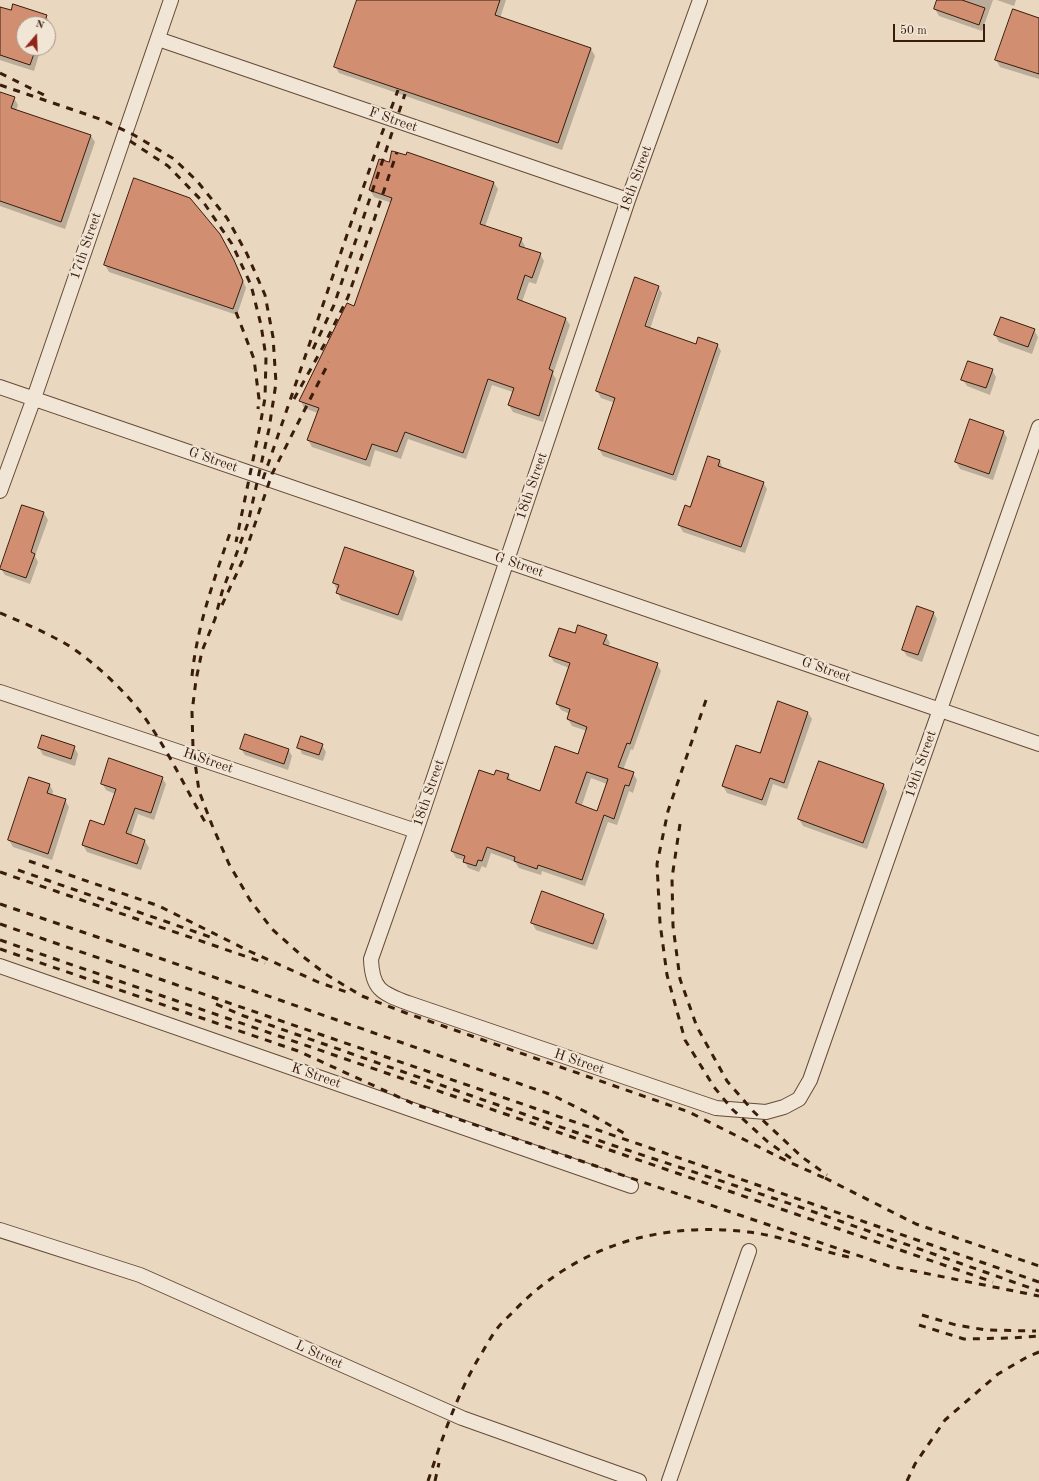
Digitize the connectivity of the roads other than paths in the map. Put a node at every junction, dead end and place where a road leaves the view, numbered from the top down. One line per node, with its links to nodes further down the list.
1 (171, 0): 3 (lane, 17th Street)
2 (700, 0): 4 (lane, 18th Street)
3 (158, 40): 4 (lane, F Street); 6 (lane, 17th Street)
4 (628, 200): 9 (lane, 18th Street)
5 (0, 387): 6 (lane, G Street)
6 (34, 398): 8 (lane, 17th Street); 9 (lane, G Street)
7 (1039, 426): 11 (lane, 19th Street)
8 (0, 491)
9 (507, 561): 11 (lane, G Street); 13 (lane, 18th Street)
10 (0, 692): 13 (lane, H Street)
11 (940, 709): 12 (lane, G Street); 16 (lane, 19th Street)
12 (1039, 744)
13 (416, 831): 15 (lane, 18th Street)
14 (0, 966): 17 (lane, K Street)
15 (372, 974): 16 (lane, H Street)
16 (799, 1099)
17 (631, 1186)
18 (0, 1230): 20 (lane, L Street)
19 (749, 1251): 21 (lane)
20 (639, 1481)
21 (669, 1481)

